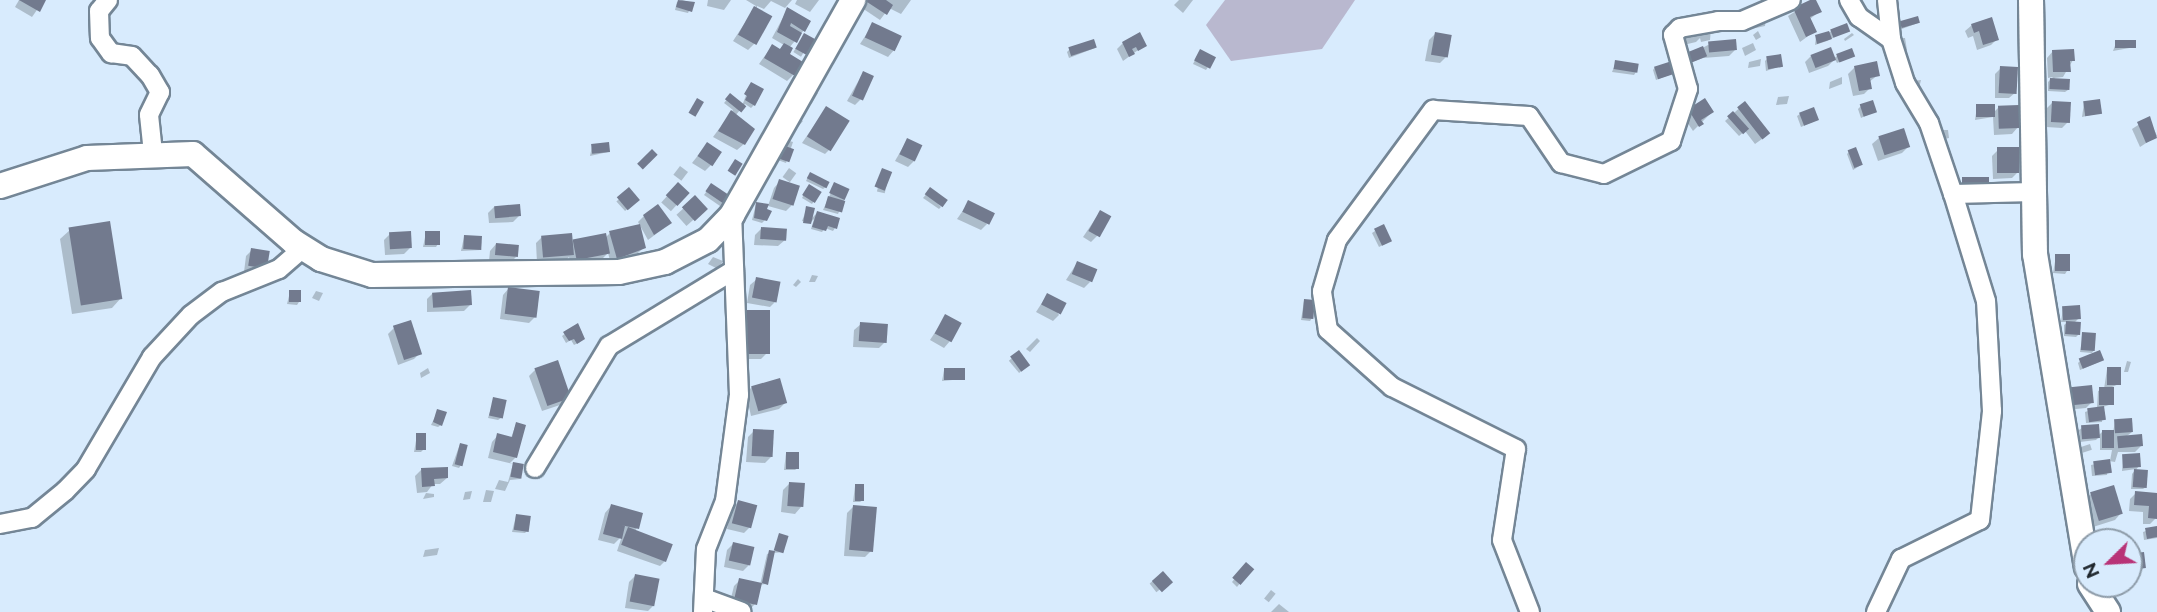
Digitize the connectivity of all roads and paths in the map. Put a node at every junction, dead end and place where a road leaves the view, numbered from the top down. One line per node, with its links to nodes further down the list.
1 (108, 0): 8 (street)
2 (853, 0): 12 (main road)
3 (1791, 0): 20 (street)
4 (1849, 0): 7 (street)
5 (1886, 0): 7 (street)
6 (2031, 0): 10 (main road)
7 (1891, 39): 11 (street)
8 (153, 153): 9 (main road); 13 (main road)
9 (0, 186)
10 (2034, 192): 11 (street); 17 (main road)
11 (1953, 194): 21 (street)
12 (732, 215): 13 (main road); 14 (street)
13 (303, 248): 16 (street)
14 (734, 270): 15 (street); 18 (street)
15 (535, 468)
16 (0, 524)
17 (2081, 528)
18 (703, 605): 19 (street)
19 (742, 612)
20 (1530, 612)
21 (1876, 612)

